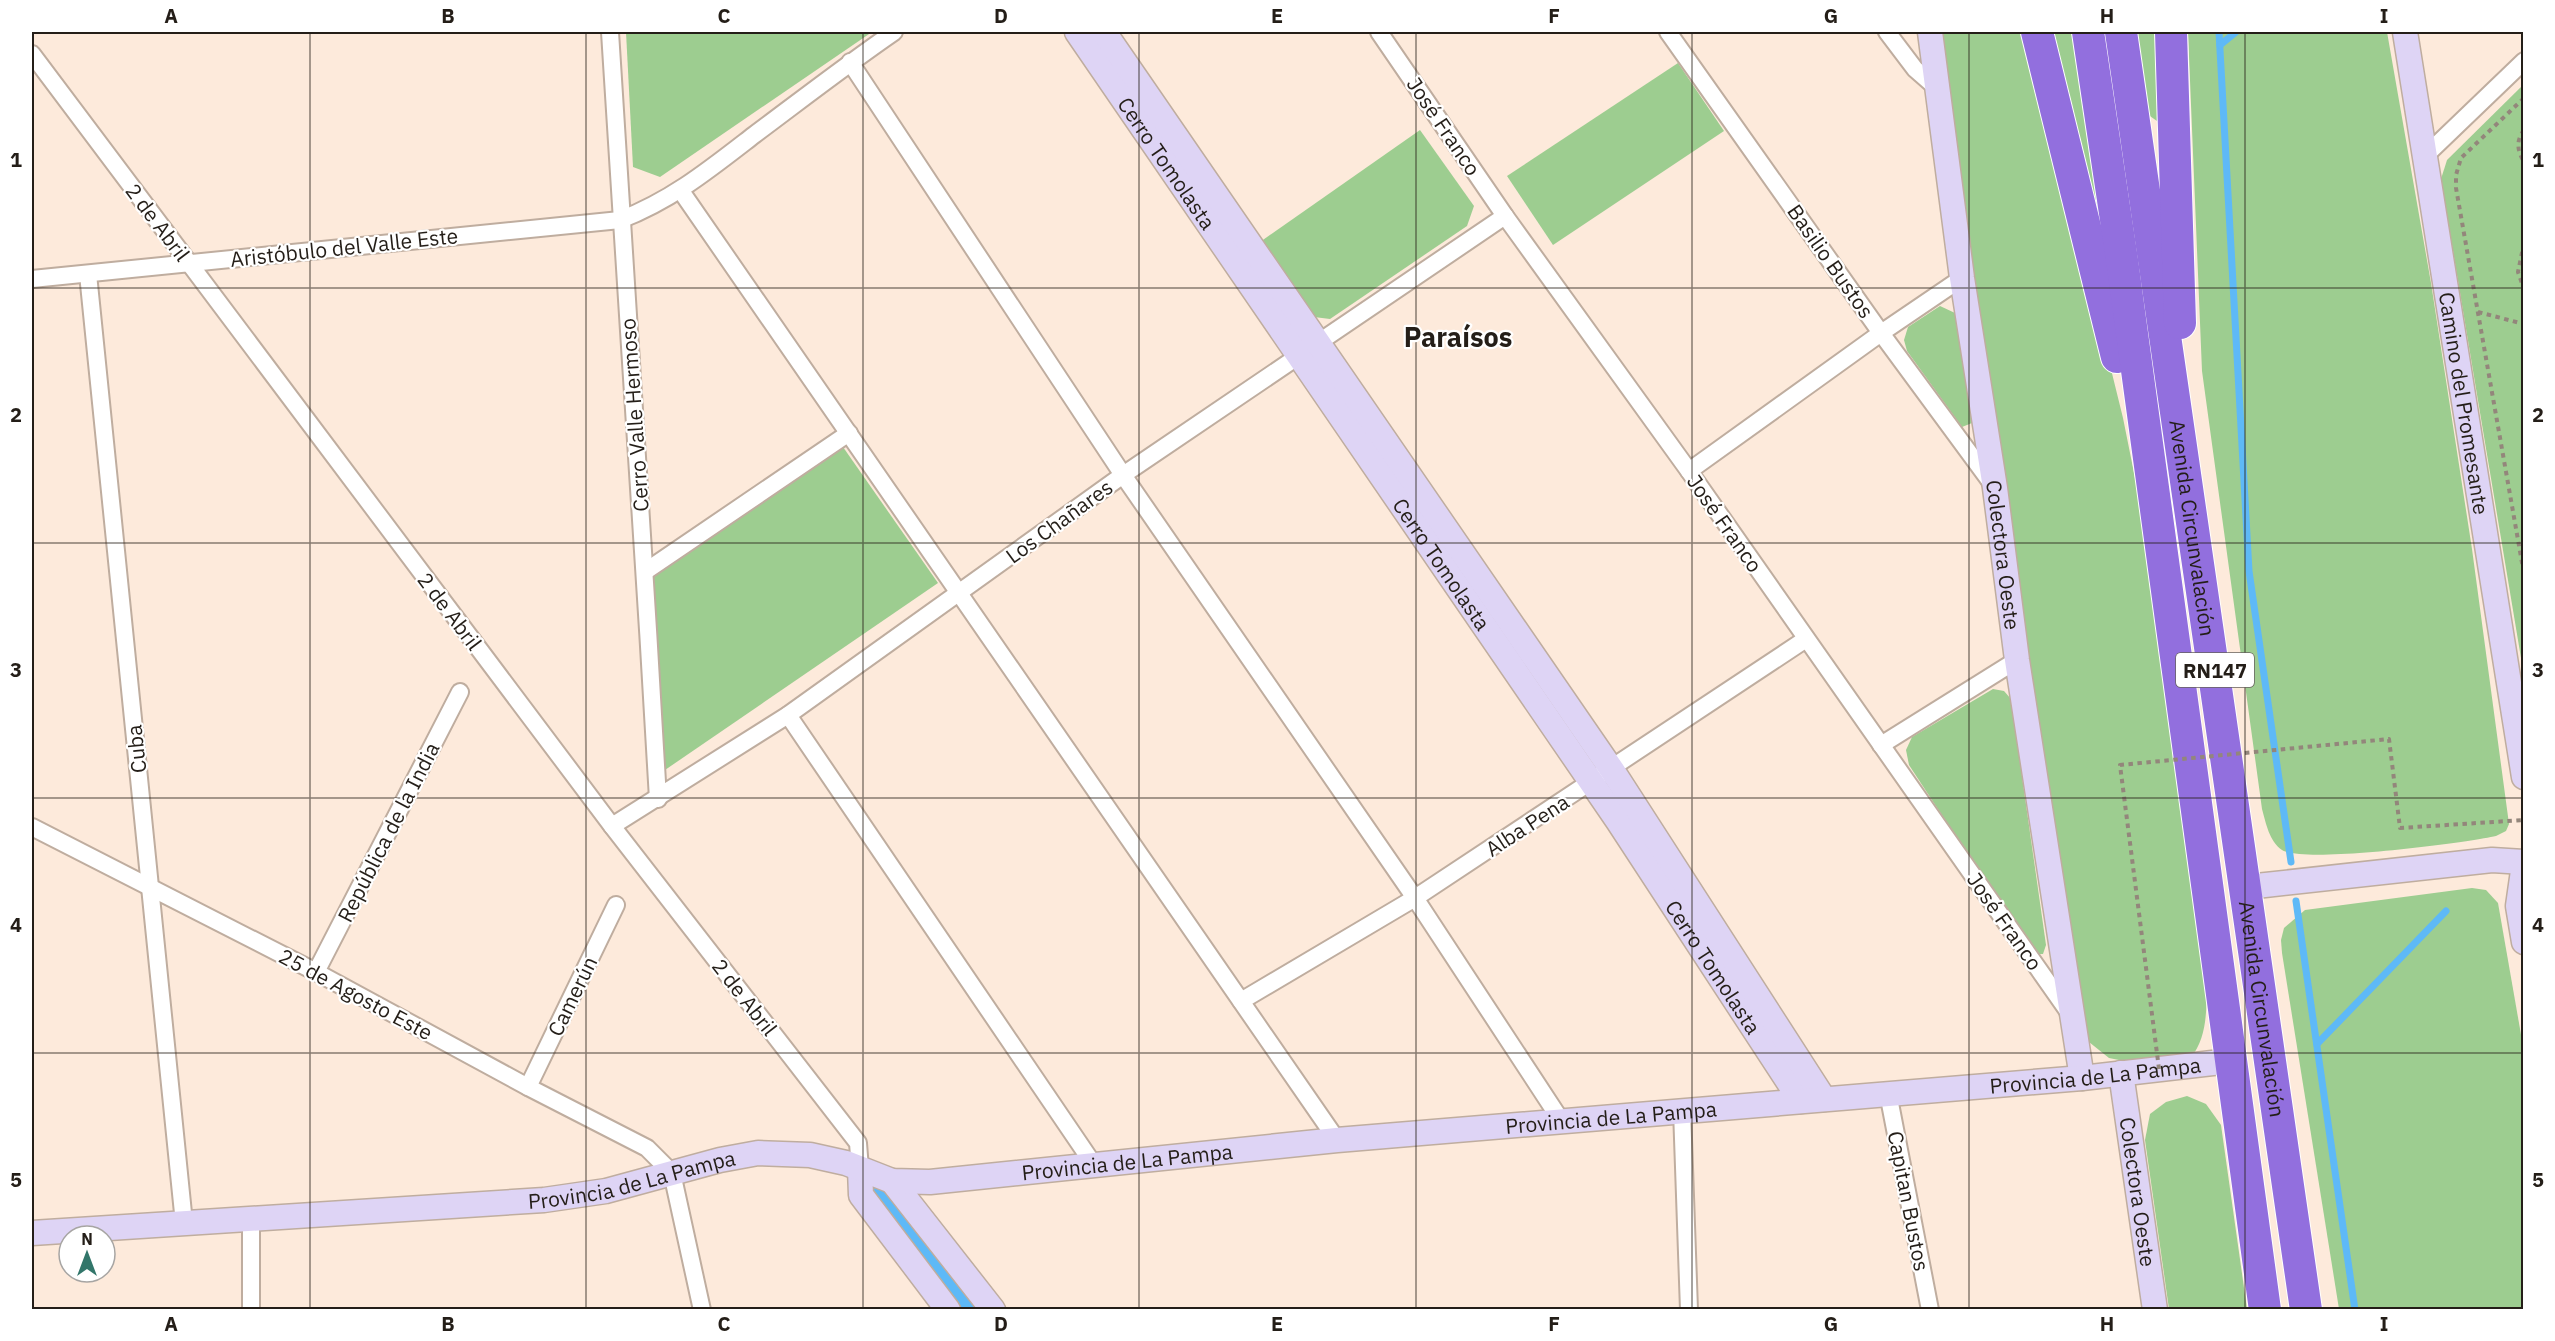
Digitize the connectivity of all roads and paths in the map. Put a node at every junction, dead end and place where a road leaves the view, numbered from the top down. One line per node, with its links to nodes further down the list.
1 (610, 32): 24 (street, Cerro Valle Hermoso)
2 (894, 32): 16 (street, Aristóbulo del Valle Este)
3 (1077, 32): 34 (street, Cerro Tomolasta)
4 (1104, 32): 34 (street, Cerro Tomolasta)
5 (1379, 32): 23 (street, José Franco)
6 (1668, 32): 33 (street, Basilio Bustos)
7 (1887, 32): 17 (street)
8 (1930, 32): 17 (street, Colectora Oeste)
9 (2037, 32): 40 (highway)
10 (2088, 32): 40 (highway, Avenida Circunvalación / RN147)
11 (2121, 32): 36 (highway, Avenida Circunvalación / RN147)
12 (2170, 32): 36 (highway)
13 (2405, 32): 20 (street, Camino del Promesante)
14 (32, 54): 26 (street, 2 de Abril)
15 (2523, 61): 20 (street)
16 (850, 62): 22 (street, Aristóbulo del Valle Este); 38 (street)
17 (1939, 90): 28 (street, Colectora Oeste)
18 (2523, 98): 31 (path)
19 (2523, 130): 21 (path)
20 (2424, 157): 50 (street, Camino del Promesante)
21 (2523, 162)
22 (681, 190): 24 (street, Aristóbulo del Valle Este); 35 (street)
23 (1505, 216): 34 (street, Los Chañares); 37 (street, José Franco)
24 (620, 220): 26 (street, Aristóbulo del Valle Este); 41 (street, Cerro Valle Hermoso)
25 (2523, 243): 30 (path)
26 (189, 263): 27 (street, Aristóbulo del Valle Este); 53 (street, 2 de Abril)
27 (88, 274): 29 (street, Aristóbulo del Valle Este); 56 (street, Cuba)
28 (1962, 278): 33 (street); 39 (street, Colectora Oeste)
29 (32, 279)
30 (2523, 289)
31 (2478, 312): 32 (path); 42 (path)
32 (2523, 324)
33 (1881, 333): 37 (street); 39 (street, Basilio Bustos)
34 (1308, 350): 38 (street, Los Chañares); 49 (street, Cerro Tomolasta)
35 (849, 433): 41 (street); 43 (street)
36 (2185, 465): 57 (highway, Avenida Circunvalación / RN147)
37 (1689, 471): 44 (street, José Franco)
38 (1123, 474): 43 (street, Los Chañares); 58 (street)
39 (1995, 488): 45 (street, Colectora Oeste)
40 (2160, 546): 64 (highway, Avenida Circunvalación / RN147)
41 (646, 571): 51 (street, Cerro Valle Hermoso)
42 (2523, 574)
43 (961, 593): 47 (street, Los Chañares); 62 (street)
44 (1806, 639): 48 (street, José Franco); 49 (street, Alba Pena)
45 (2017, 660): 48 (street); 63 (street, Colectora Oeste)
46 (460, 692): 61 (street, República de la India)
47 (788, 715): 51 (street, Los Chañares); 74 (street)
48 (1881, 745): 63 (street, José Franco)
49 (1601, 777): 58 (street, Alba Pena); 70 (street, Cerro Tomolasta)
50 (2523, 777)
51 (658, 799): 53 (street, Los Chañares)
52 (2523, 820): 65 (path, bridge)
53 (612, 826): 75 (street, 2 de Abril)
54 (32, 827): 56 (street, 25 de Agosto Este)
55 (2523, 863): 57 (street); 60 (street)
56 (150, 886): 61 (street, 25 de Agosto Este); 79 (street, Cuba)
57 (2247, 887): 89 (highway, Avenida Circunvalación / RN147)
58 (1415, 898): 62 (street, Alba Pena); 72 (street)
59 (616, 905): 68 (street, Camerún)
60 (2523, 942)
61 (316, 972): 68 (street, 25 de Agosto Este)
62 (1241, 1001): 73 (street)
63 (2071, 1015): 67 (street, Colectora Oeste)
64 (2230, 1061): 65 (street, Provincia de La Pampa); 88 (highway, Avenida Circunvalación / RN147)
65 (2159, 1069): 66 (street, Provincia de La Pampa)
66 (2121, 1073): 67 (street, Provincia de La Pampa); 87 (street, Colectora Oeste)
67 (2082, 1078): 69 (street, Provincia de La Pampa)
68 (528, 1087): 76 (street, 25 de Agosto Este)
69 (1888, 1093): 70 (street, Provincia de La Pampa); 86 (street, Capitan Bustos)
70 (1813, 1100): 71 (street, Provincia de La Pampa)
71 (1682, 1110): 72 (street, Provincia de La Pampa); 85 (street)
72 (1562, 1122): 73 (street, Provincia de La Pampa)
73 (1337, 1140): 74 (street, Provincia de La Pampa)
74 (1094, 1165): 77 (street, Provincia de La Pampa)
75 (860, 1169): 76 (street, Provincia de La Pampa); 77 (street, Provincia de La Pampa); 83 (street)
76 (672, 1173): 78 (street, Provincia de La Pampa); 82 (street)
77 (892, 1181): 84 (street)
78 (251, 1219): 79 (street, Provincia de La Pampa); 81 (street)
79 (184, 1223): 80 (street, Provincia de La Pampa)
80 (32, 1233)
81 (251, 1310)
82 (702, 1310)
83 (948, 1310)
84 (993, 1310)
85 (1689, 1310)
86 (1930, 1310)
87 (2155, 1310)
88 (2265, 1310)
89 (2306, 1310)

